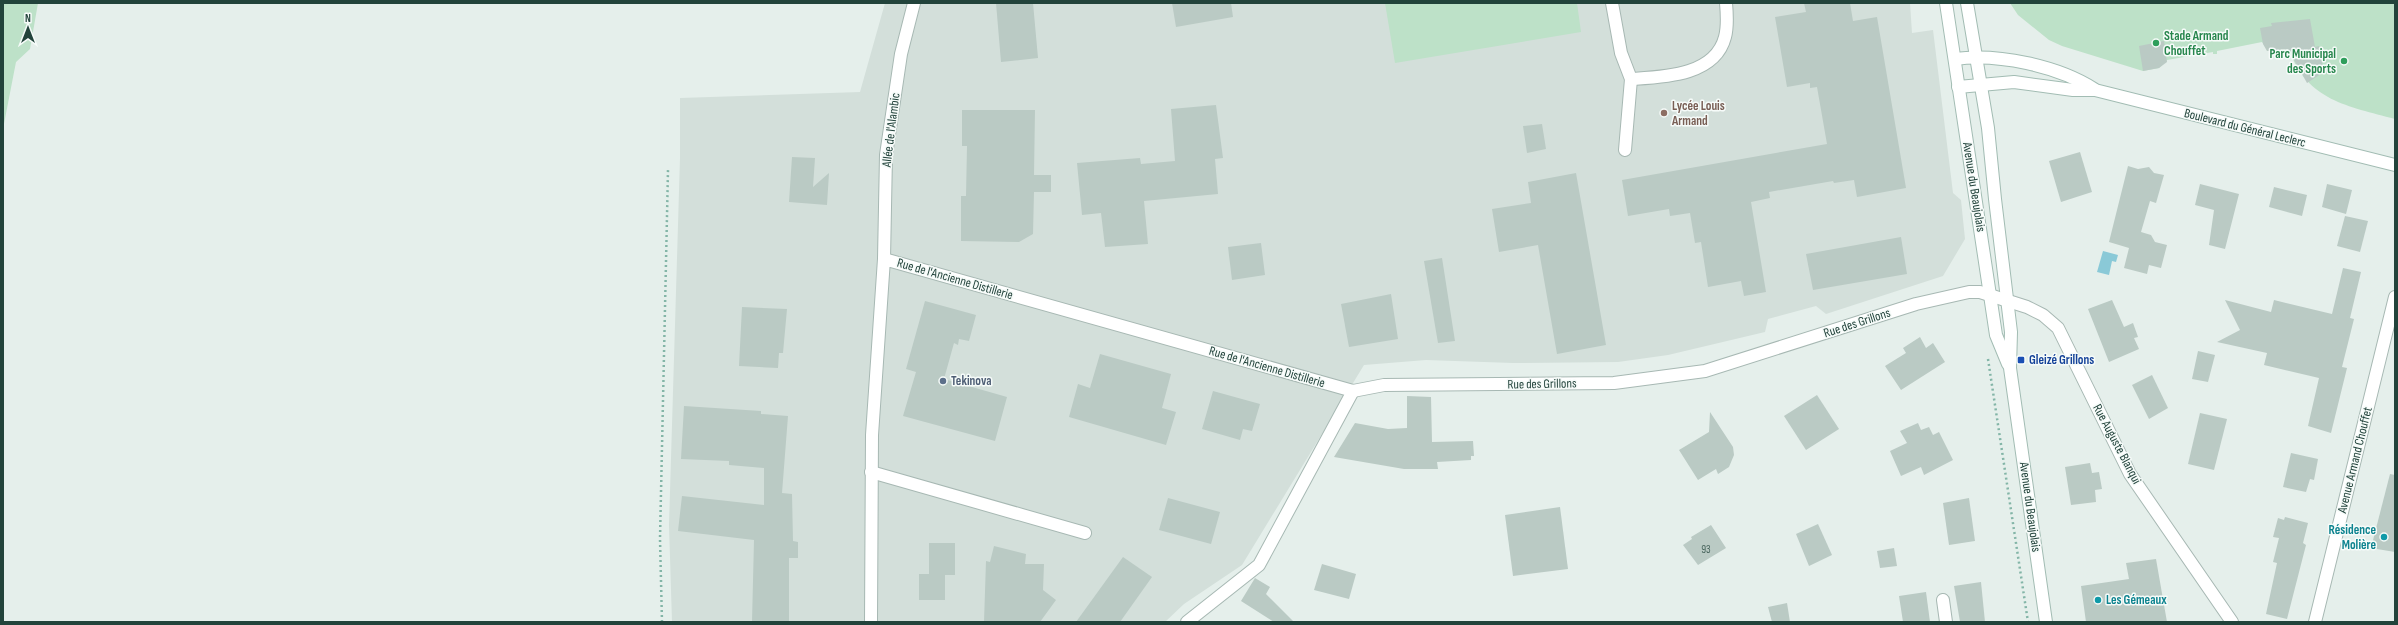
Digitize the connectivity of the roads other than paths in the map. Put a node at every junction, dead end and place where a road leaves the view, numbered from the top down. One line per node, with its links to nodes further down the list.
1 (914, 3): 14 (street, Allée de l'Alambic)
2 (1612, 3): 8 (street)
3 (1726, 3): 8 (street)
4 (1946, 3): 7 (street, Avenue du Beaujolais)
5 (1967, 3): 6 (street, Avenue du Beaujolais)
6 (1977, 56): 7 (street, Boulevard du Général Leclerc); 9 (street, Avenue du Beaujolais); 11 (street, Boulevard du Général Leclerc)
7 (1955, 59): 10 (street, Avenue du Beaujolais)
8 (1632, 78): 12 (street)
9 (1981, 83): 10 (street, Boulevard du Général Leclerc); 11 (street, Boulevard du Général Leclerc); 17 (street, Avenue du Beaujolais)
10 (1958, 87): 15 (street, Avenue du Beaujolais)
11 (2095, 90): 13 (street, Boulevard du Général Leclerc)
12 (1625, 150)
13 (2395, 165)
14 (884, 259): 19 (street, Rue de l'Ancienne Distillerie); 20 (street, Rue de l'Ancienne Distillerie)
15 (1990, 296): 17 (street, Rue des Grillons); 18 (street, Avenue du Beaujolais); 19 (street, Rue des Grillons)
16 (2395, 297): 28 (street, Avenue Armand Chouffet)
17 (2008, 300): 18 (street, Avenue du Beaujolais); 27 (street, Rue Auguste Blanqui)
18 (2010, 368): 26 (street, Avenue du Beaujolais)
19 (1353, 391): 24 (street)
20 (871, 472): 21 (street); 23 (street, Rue de l'Ancienne Distillerie)
21 (1085, 533)
22 (1943, 600): 25 (street)
23 (871, 622)
24 (1186, 622)
25 (1946, 622)
26 (2046, 622)
27 (2232, 622)
28 (2315, 622)

